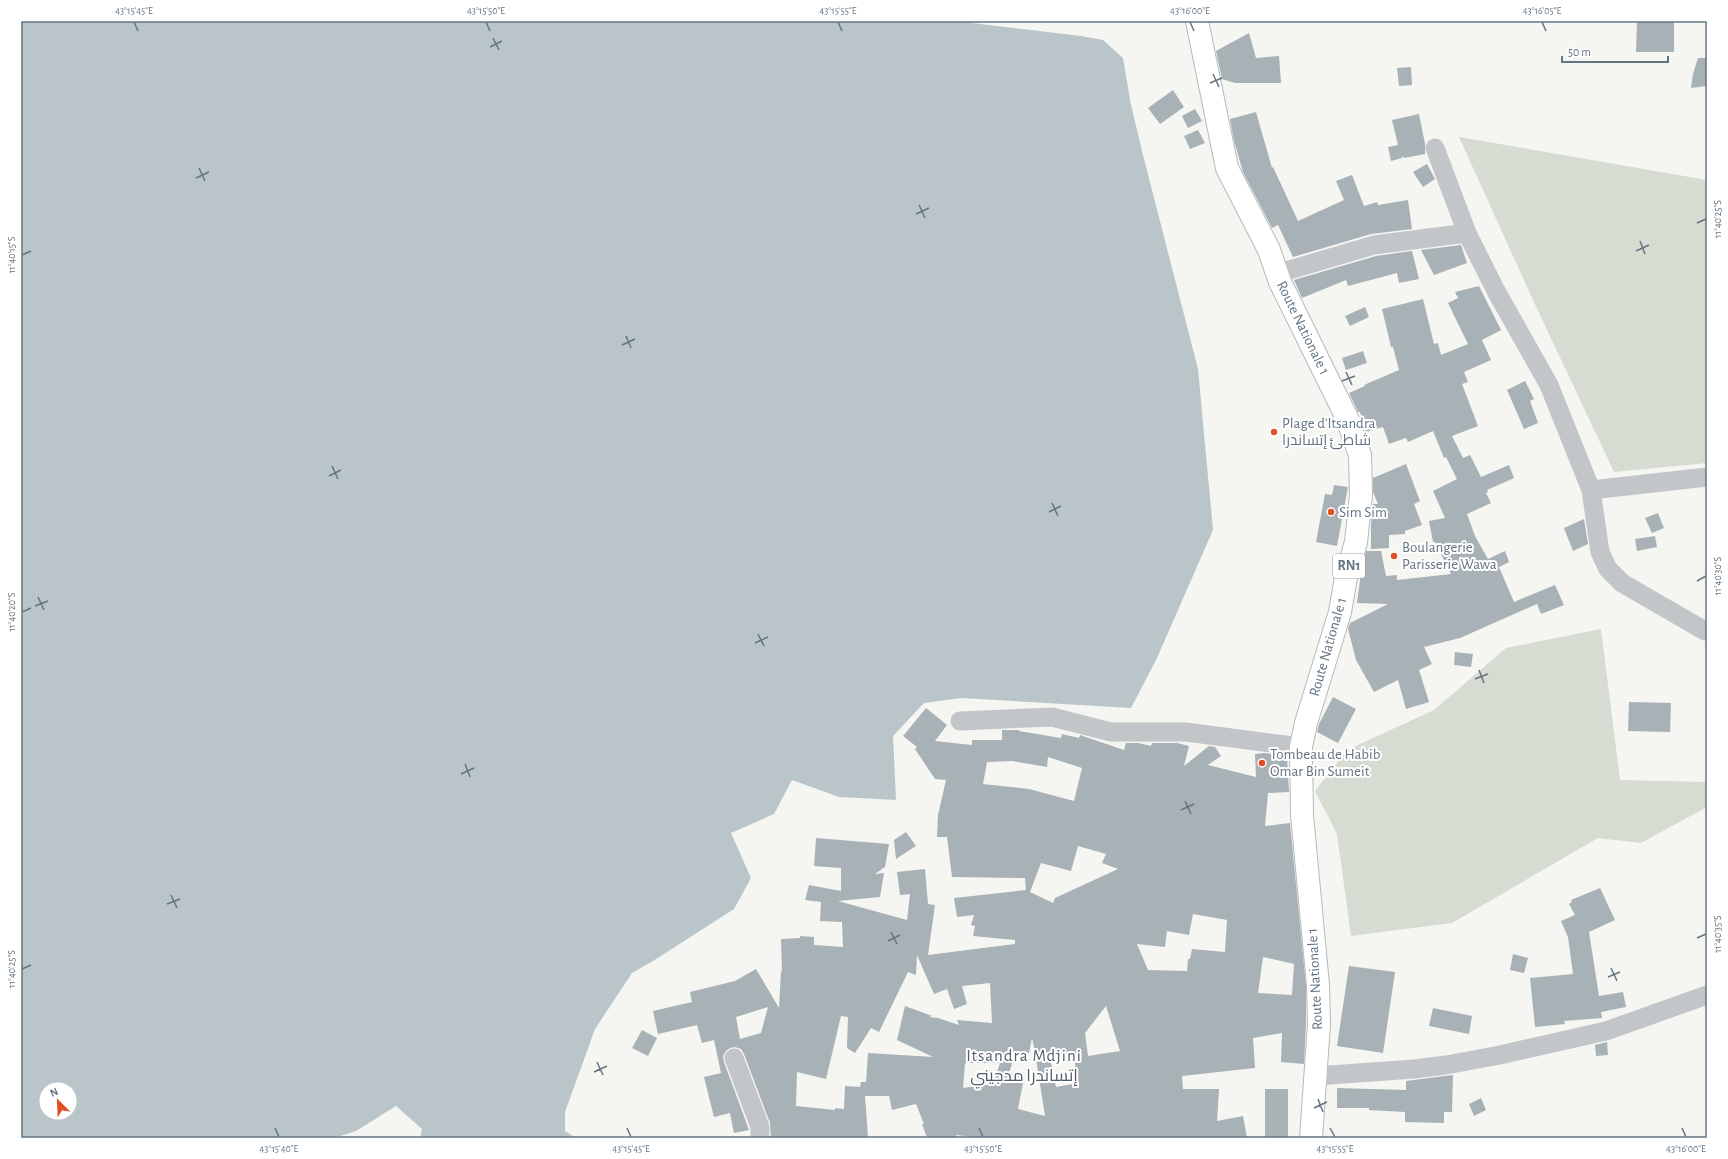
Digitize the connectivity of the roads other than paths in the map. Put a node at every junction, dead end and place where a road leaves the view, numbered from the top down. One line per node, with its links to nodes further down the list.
1 (1198, 21): 4 (main road, Route Nationale 1 / RN1)
2 (1435, 148): 3 (street)
3 (1467, 233): 4 (street); 6 (street)
4 (1276, 274): 9 (main road, Route Nationale 1 / RN1)
5 (1707, 477): 6 (street)
6 (1591, 490): 7 (street)
7 (1706, 631)
8 (960, 721): 9 (street)
9 (1301, 747): 12 (main road, Route Nationale 1 / RN1)
10 (1707, 995): 12 (street)
11 (734, 1058): 13 (street)
12 (1316, 1076): 14 (main road, Route Nationale 1 / RN1)
13 (760, 1138)
14 (1311, 1138)

